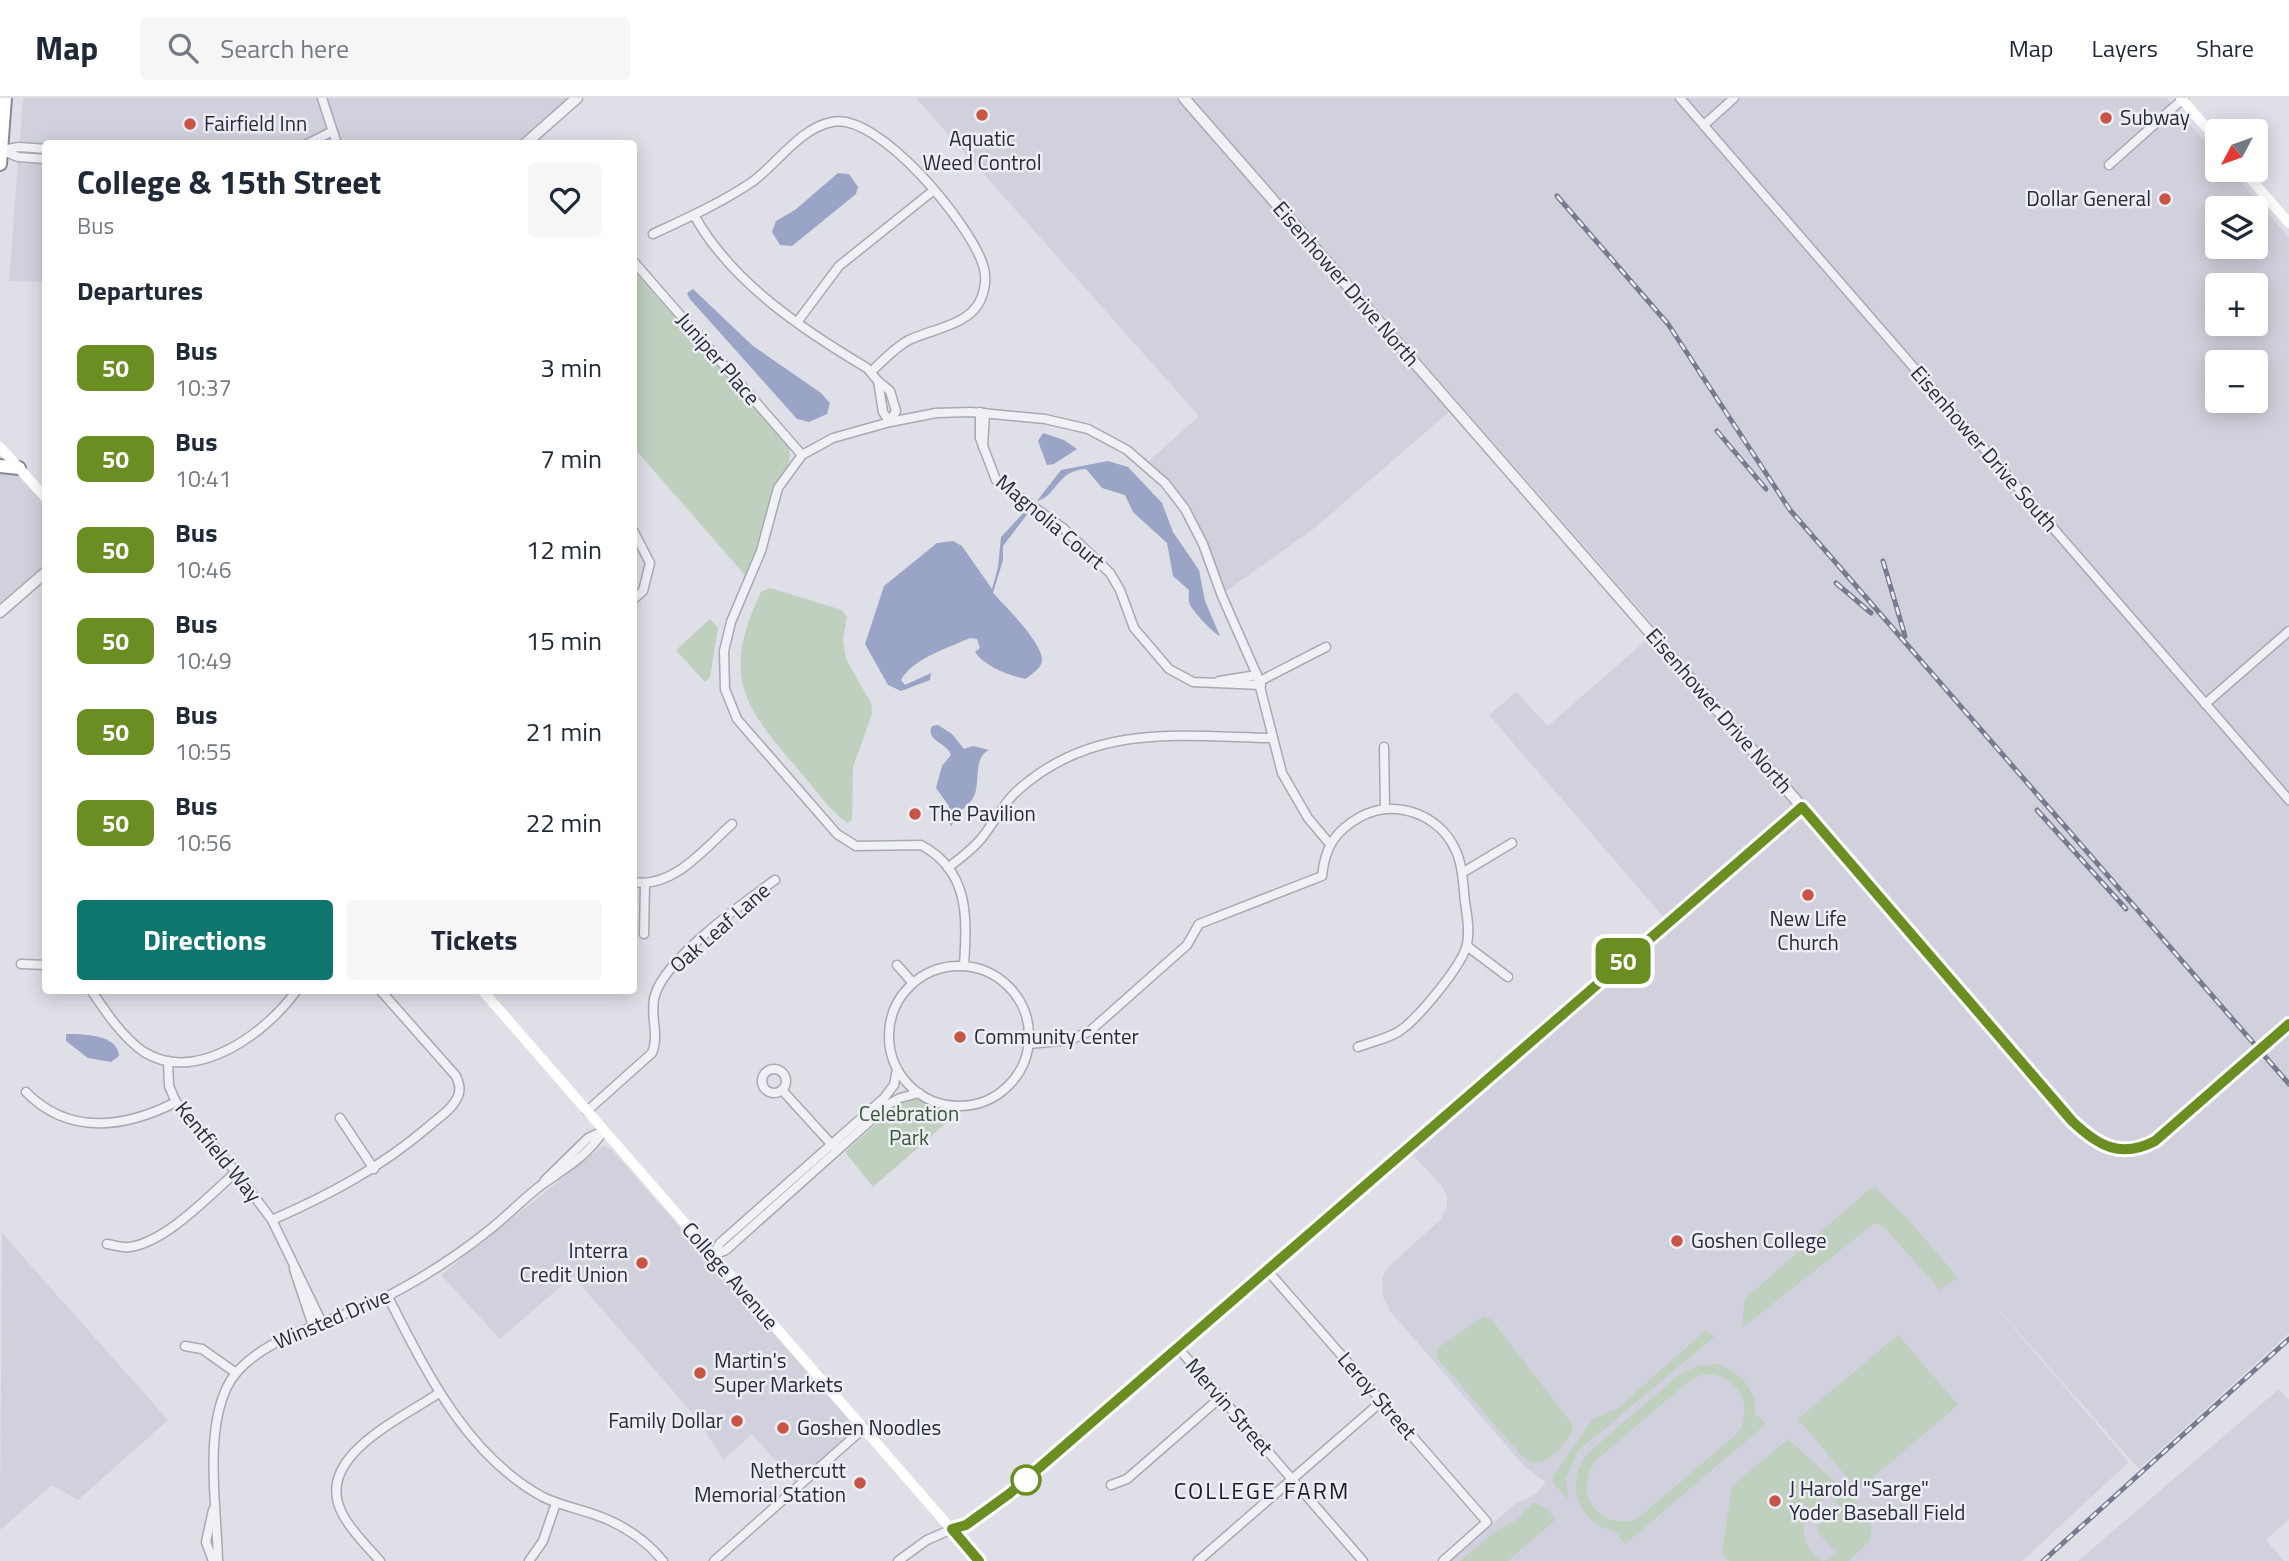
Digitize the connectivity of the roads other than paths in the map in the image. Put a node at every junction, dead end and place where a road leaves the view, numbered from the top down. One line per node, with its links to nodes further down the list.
1 (5, 98): 15 (highway)
2 (322, 98): 10 (street)
3 (577, 98): 13 (street)
4 (1184, 98): 45 (street, Eisenhower Drive North)
5 (1680, 98): 8 (street, Eisenhower Drive South)
6 (1734, 98): 8 (street)
7 (2183, 99): 9 (main road); 18 (street)
8 (1704, 125): 41 (street, Eisenhower Drive South)
9 (2205, 126)
10 (331, 132): 11 (street); 12 (street)
11 (315, 140)
12 (335, 140)
13 (531, 140)
14 (42, 149): 15 (street)
15 (1, 150): 16 (street); 17 (highway)
16 (42, 159)
17 (0, 164)
18 (2109, 164)
19 (2253, 182): 22 (main road)
20 (934, 191): 21 (street); 25 (street); 26 (street)
21 (694, 215): 23 (street); 25 (street)
22 (2289, 223)
23 (653, 234)
24 (637, 265): 30 (street, Juniper Place)
25 (798, 321): 26 (street)
26 (871, 372): 28 (street)
27 (983, 412): 28 (street); 40 (street); 40 (street, Magnolia Court)
28 (890, 422): 30 (street)
29 (0, 447): 32 (main road)
30 (802, 455): 50 (street)
31 (0, 466): 32 (highway)
32 (19, 468): 33 (main road)
33 (42, 494)
34 (637, 538): 36 (street)
35 (42, 575): 37 (street)
36 (637, 596)
37 (0, 612)
38 (2289, 631): 41 (street)
39 (1326, 647): 40 (street)
40 (1259, 680): 42 (street)
41 (2205, 704): 44 (street, Eisenhower Drive South)
42 (1271, 738): 48 (street); 50 (street)
43 (1384, 747): 46 (street)
44 (2289, 800)
45 (1802, 807): 67 (street, Eisenhower Drive North); 86 (street)
46 (1385, 808): 48 (street); 51 (street)
47 (732, 824): 54 (street)
48 (1329, 843): 68 (street)
49 (1512, 843): 51 (street)
50 (948, 868): 60 (street)
51 (1462, 873): 56 (street)
52 (775, 880): 76 (street, Oak Leaf Lane)
53 (637, 883): 54 (street)
54 (645, 884): 55 (street)
55 (645, 934)
56 (1467, 946): 61 (street); 69 (street)
57 (21, 964): 58 (street)
58 (42, 965)
59 (897, 965): 62 (street)
60 (964, 966): 62 (street); 68 (street)
61 (1508, 976)
62 (912, 983): 71 (street)
63 (94, 994): 70 (street)
64 (293, 994): 70 (street)
65 (384, 994): 80 (street)
66 (485, 994): 76 (main road, College Avenue)
67 (2289, 1024)
68 (1029, 1044): 74 (street)
69 (1358, 1047)
70 (168, 1061): 75 (street, Kentfield Way)
71 (897, 1069): 74 (street); 79 (street)
72 (782, 1090): 79 (street)
73 (26, 1092): 75 (street)
74 (919, 1093): 79 (street)
75 (176, 1102): 81 (street, Kentfield Way)
76 (587, 1111): 78 (main road, College Avenue)
77 (340, 1118): 80 (street)
78 (603, 1131): 84 (main road, College Avenue); 87 (street, Winsted Drive)
79 (834, 1148): 84 (street)
80 (374, 1168): 82 (street)
81 (236, 1172): 82 (street, Kentfield Way); 83 (street)
82 (272, 1220): 85 (street, Kentfield Way)
83 (107, 1244)
84 (712, 1256): 96 (main road, College Avenue)
85 (291, 1259): 88 (street, Kentfield Way); 89 (street, Kentfield Way)
86 (1267, 1270): 91 (street); 95 (street, Leroy Street)
87 (388, 1297): 88 (street, Winsted Drive); 93 (street)
88 (323, 1325): 89 (street, Winsted Drive)
89 (314, 1329): 92 (street, Winsted Drive)
90 (185, 1346): 92 (street)
91 (1178, 1348): 94 (street, Mervin Street); 101 (street)
92 (236, 1373): 100 (street, Winsted Drive)
93 (439, 1393): 99 (street); 104 (street)
94 (1221, 1397): 97 (street, Mervin Street); 98 (street)
95 (1382, 1401): 97 (street); 112 (street, Leroy Street)
96 (864, 1428): 101 (main road, College Avenue); 107 (street)
97 (1293, 1480): 110 (street); 111 (street, Mervin Street)
98 (1111, 1485)
99 (556, 1503): 105 (street); 106 (street)
100 (214, 1507): 102 (street, Winsted Drive); 103 (street, Winsted Drive)
101 (952, 1529): 108 (street); 109 (main road, College Avenue)
102 (213, 1561)
103 (218, 1561)
104 (380, 1561)
105 (529, 1561)
106 (663, 1561)
107 (714, 1561)
108 (898, 1561)
109 (979, 1561)
110 (1198, 1561)
111 (1363, 1561)
112 (1443, 1561)

